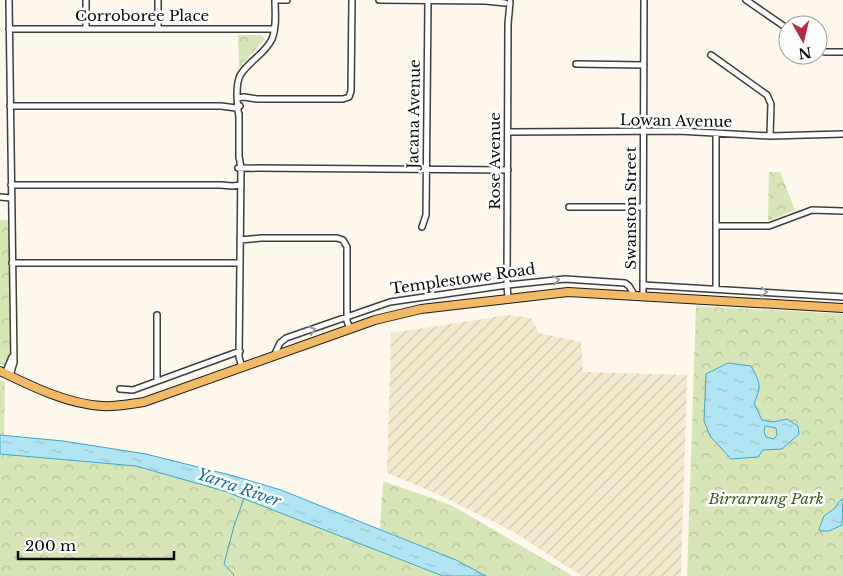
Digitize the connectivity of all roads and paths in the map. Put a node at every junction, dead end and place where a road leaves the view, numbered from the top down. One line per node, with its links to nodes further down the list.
1 (9, 0): 16 (street)
2 (86, 0): 15 (street)
3 (158, 0): 17 (street)
4 (275, 0): 5 (street); 18 (street)
5 (287, 0)
6 (352, 0): 24 (street)
7 (379, 0): 8 (street)
8 (428, 0): 12 (street); 35 (street, Jacana Avenue)
9 (494, 0): 12 (street)
10 (644, 0): 23 (street, Swanston Street)
11 (746, 0): 14 (street)
12 (486, 1): 13 (street)
13 (507, 2): 30 (street, Rose Avenue)
14 (778, 22)
15 (86, 28): 16 (street, Corroboree Place); 17 (street, Corroboree Place)
16 (10, 29): 27 (street)
17 (158, 29): 18 (street, Corroboree Place)
18 (274, 29): 25 (street)
19 (828, 52): 20 (street)
20 (843, 52)
21 (711, 55): 33 (street)
22 (576, 64): 23 (street)
23 (644, 64): 29 (street, Swanston Street)
24 (349, 97): 25 (street); 26 (street)
25 (239, 99): 28 (street)
26 (353, 102)
27 (10, 106): 28 (street); 37 (street)
28 (238, 106): 34 (street)
29 (644, 131): 30 (street, Lowan Avenue); 31 (street, Lowan Avenue); 42 (street, Swanston Street)
30 (508, 132): 36 (street, Rose Avenue)
31 (716, 133): 33 (street, Lowan Avenue); 44 (street)
32 (843, 134): 33 (street, Lowan Avenue)
33 (770, 136)
34 (240, 168): 35 (street); 38 (street)
35 (426, 169): 36 (street); 45 (street, Jacana Avenue)
36 (508, 170): 51 (street, Rose Avenue)
37 (11, 185): 38 (street); 40 (street)
38 (239, 185): 47 (street)
39 (0, 197): 40 (street)
40 (11, 198): 49 (street)
41 (569, 207): 42 (street)
42 (643, 207): 52 (street, Swanston Street)
43 (843, 211): 44 (street)
44 (716, 226): 53 (street)
45 (422, 227)
46 (350, 236): 48 (street)
47 (240, 238): 48 (street); 50 (street)
48 (345, 242): 59 (street)
49 (12, 263): 50 (street); 64 (street)
50 (240, 263): 61 (street)
51 (507, 285): 54 (street, Templestowe Road, one-way to 54); 56 (street, Rose Avenue); 59 (street, Templestowe Road)
52 (643, 285): 53 (street); 54 (street, Swanston Street)
53 (716, 289): 55 (street, one-way to 55)
54 (639, 296): 56 (main road, Templestowe Road); 57 (main road, Templestowe Road)
55 (843, 297)
56 (508, 298): 60 (main road, Templestowe Road)
57 (843, 308)
58 (157, 315): 65 (street)
59 (347, 317): 60 (street); 62 (street, Templestowe Road, one-way to 59)
60 (350, 329): 62 (main road, Templestowe Road)
61 (240, 351): 63 (street); 65 (street)
62 (274, 356): 63 (main road, Templestowe Road)
63 (245, 366): 64 (main road, Templestowe Road)
64 (5, 374)
65 (157, 380): 66 (street)
66 (120, 389)

